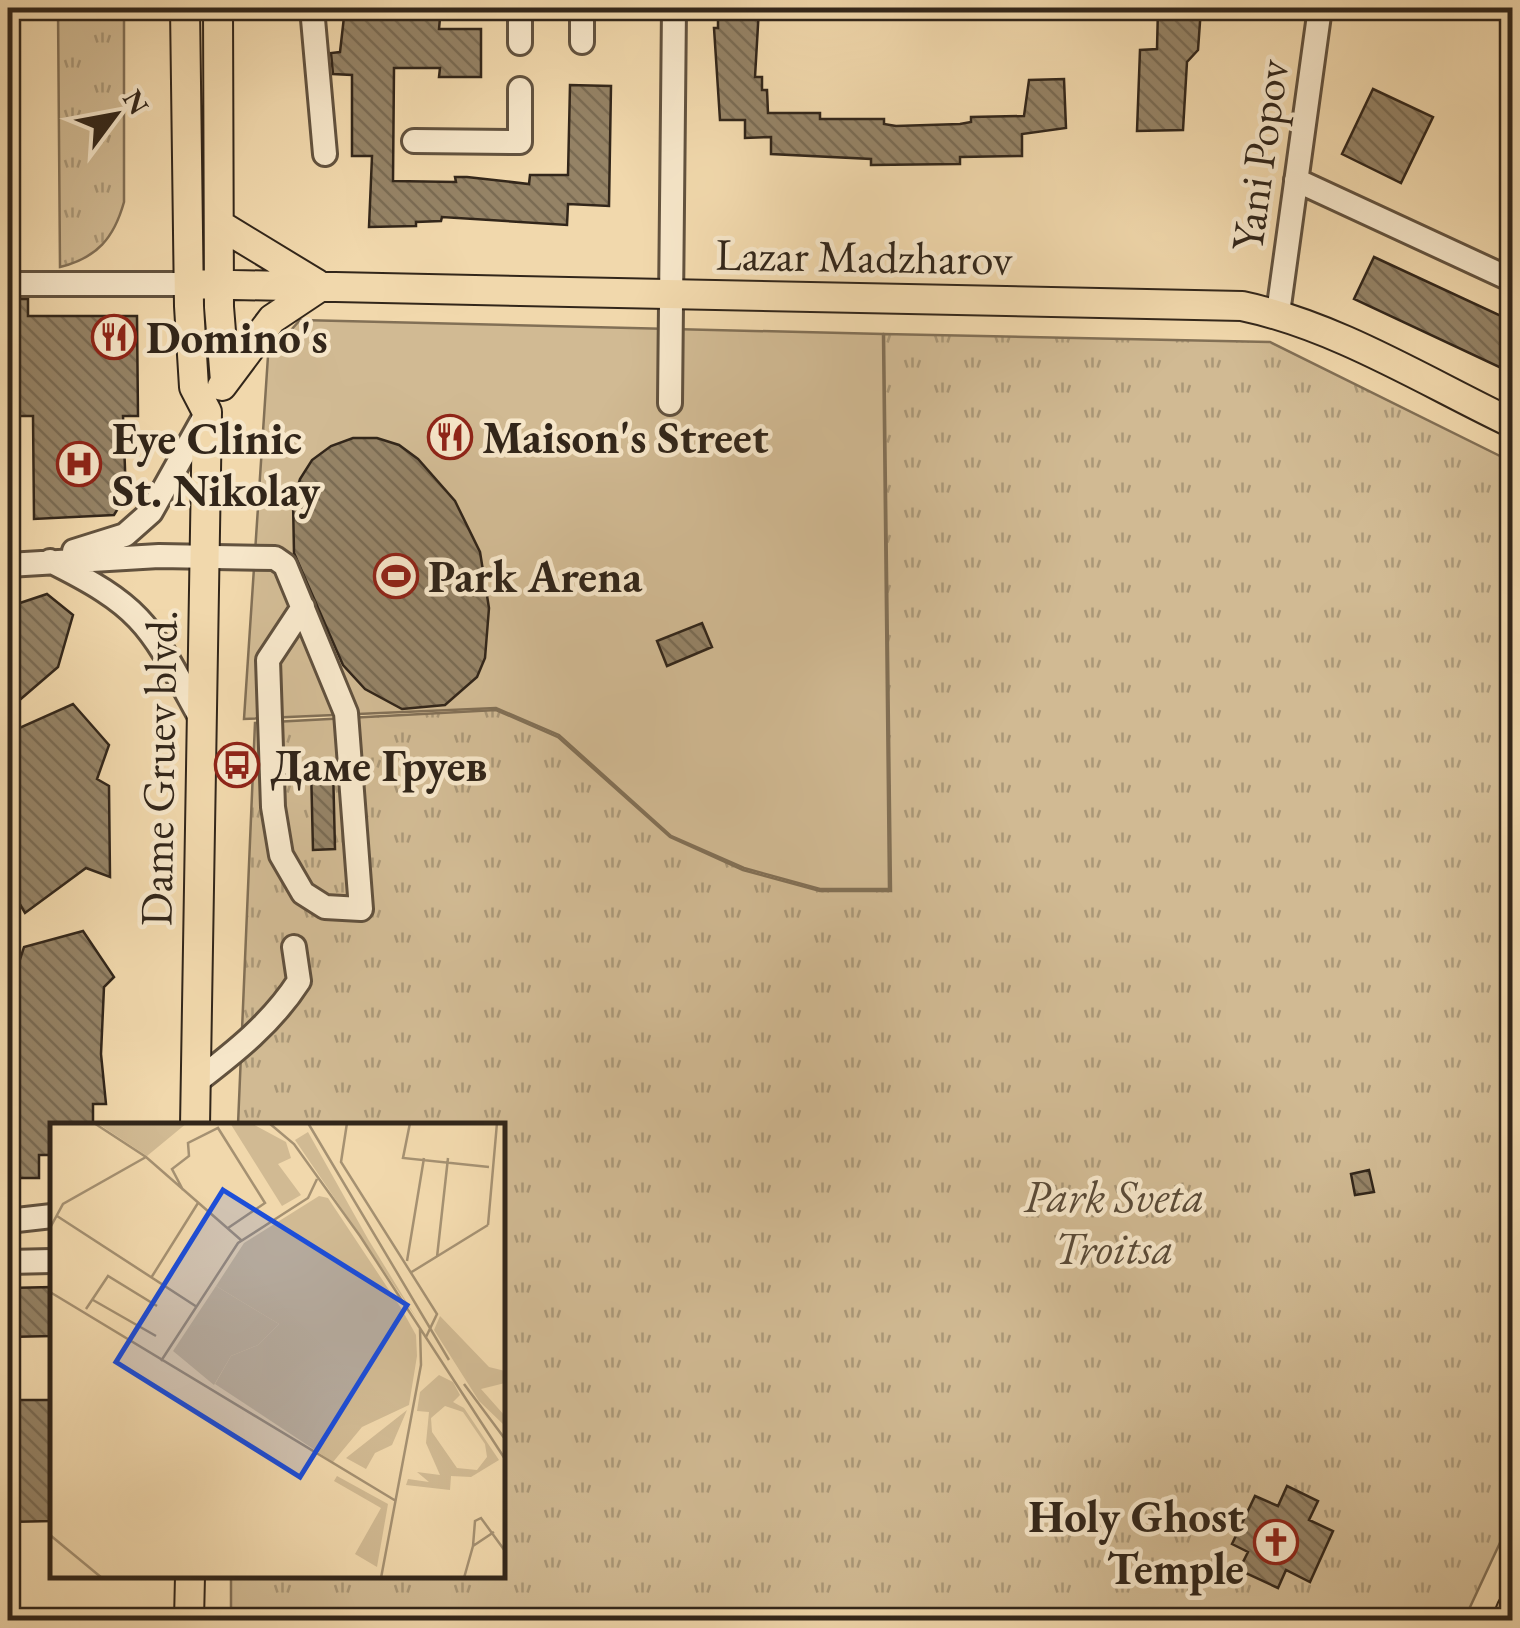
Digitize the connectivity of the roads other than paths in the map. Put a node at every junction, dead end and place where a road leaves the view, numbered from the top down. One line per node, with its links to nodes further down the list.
1 (185, 8): 17 (main road, Dame Gruev blvd.)
2 (218, 8): 14 (main road)
3 (312, 8): 12 (street)
4 (520, 8): 8 (street)
5 (582, 8): 9 (street)
6 (674, 8): 20 (street)
7 (1320, 8): 13 (street, Yani Popov)
8 (520, 42)
9 (582, 42)
10 (520, 89): 11 (street)
11 (414, 141)
12 (325, 154)
13 (1296, 180): 15 (street); 21 (street, Yani Popov)
14 (220, 225): 18 (main road); 19 (main road)
15 (1512, 280)
16 (8, 284): 17 (street)
17 (189, 284): 18 (main road, Lazar Madzharov); 24 (main road, Dame Gruev blvd.)
18 (220, 286): 19 (main road, Lazar Madzharov); 22 (main road)
19 (322, 286): 20 (main road, Lazar Madzharov); 22 (main road, Dame Gruev blvd.)
20 (671, 296): 21 (main road, Lazar Madzharov); 23 (street)
21 (1278, 313): 25 (main road, Lazar Madzharov)
22 (225, 382): 24 (main road, Dame Gruev blvd.)
23 (670, 403)
24 (207, 412): 26 (main road, Dame Gruev blvd.); 27 (street)
25 (1512, 423)
26 (204, 556): 27 (street); 29 (street); 30 (main road, Dame Gruev blvd.)
27 (47, 559): 28 (street); 30 (street)
28 (8, 565)
29 (303, 607): 29 (street)
30 (200, 716): 32 (main road, Dame Gruev blvd.)
31 (294, 948): 32 (street)
32 (196, 1082): 33 (main road, Dame Gruev blvd.)
33 (195, 1123)
34 (50, 1217): 35 (street)
35 (8, 1221)
36 (50, 1261): 37 (street)
37 (8, 1262)
38 (190, 1578): 40 (main road)
39 (1512, 1608): 41 (main road)
40 (189, 1620)
41 (1506, 1620)

